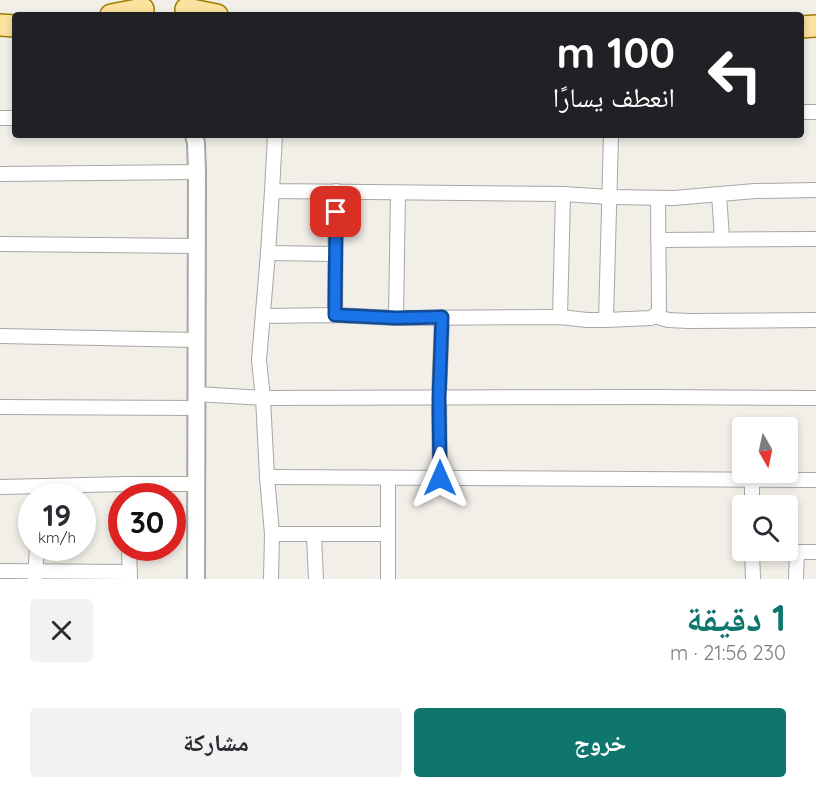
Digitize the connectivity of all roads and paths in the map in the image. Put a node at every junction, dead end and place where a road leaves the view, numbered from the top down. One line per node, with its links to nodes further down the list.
1 (147, 8): 3 (main road)
2 (182, 8): 4 (main road)
3 (126, 12)
4 (203, 12)
5 (195, 138): 8 (street)
6 (275, 138): 11 (street)
7 (611, 138): 16 (street)
8 (197, 171): 9 (street); 22 (street)
9 (0, 174)
10 (816, 190): 15 (street)
11 (272, 191): 12 (street); 23 (street)
12 (336, 191): 13 (street); 24 (street)
13 (398, 193): 14 (street); 30 (street)
14 (563, 194): 16 (street); 27 (street)
15 (719, 194): 17 (street); 18 (street)
16 (610, 197): 17 (street); 31 (street)
17 (658, 198): 20 (street)
18 (722, 239): 19 (street); 20 (street)
19 (816, 239)
20 (658, 240): 28 (street)
21 (0, 244): 22 (street)
22 (197, 246): 34 (street)
23 (268, 253): 24 (street); 26 (street)
24 (335, 254): 25 (street)
25 (335, 315): 26 (street); 30 (street)
26 (262, 316): 35 (street)
27 (560, 316): 29 (street); 31 (street)
28 (655, 316): 31 (street); 32 (street)
29 (442, 317): 30 (street); 36 (street)
30 (396, 318)
31 (606, 320)
32 (816, 320)
33 (0, 336): 34 (street)
34 (196, 340): 38 (street)
35 (263, 398): 36 (street); 38 (street); 40 (street)
36 (439, 398): 37 (street); 42 (street)
37 (816, 398)
38 (197, 401): 39 (street); 46 (street)
39 (0, 406)
40 (267, 477): 41 (street); 50 (street)
41 (388, 478): 42 (street); 51 (street)
42 (440, 478): 43 (street)
43 (732, 480)
44 (798, 480): 45 (street)
45 (816, 480)
46 (196, 484): 47 (street); 61 (street)
47 (186, 485)
48 (0, 487): 49 (street)
49 (18, 489)
50 (272, 534): 52 (street); 62 (street)
51 (388, 534): 52 (street); 64 (street)
52 (314, 535): 63 (street)
53 (798, 552): 54 (street)
54 (816, 552)
55 (129, 561): 60 (street)
56 (752, 561): 65 (street)
57 (796, 561): 66 (street)
58 (0, 571): 59 (street)
59 (35, 575): 60 (street)
60 (130, 576)
61 (196, 579)
62 (271, 579)
63 (316, 579)
64 (388, 579)
65 (753, 579)
66 (796, 579)

